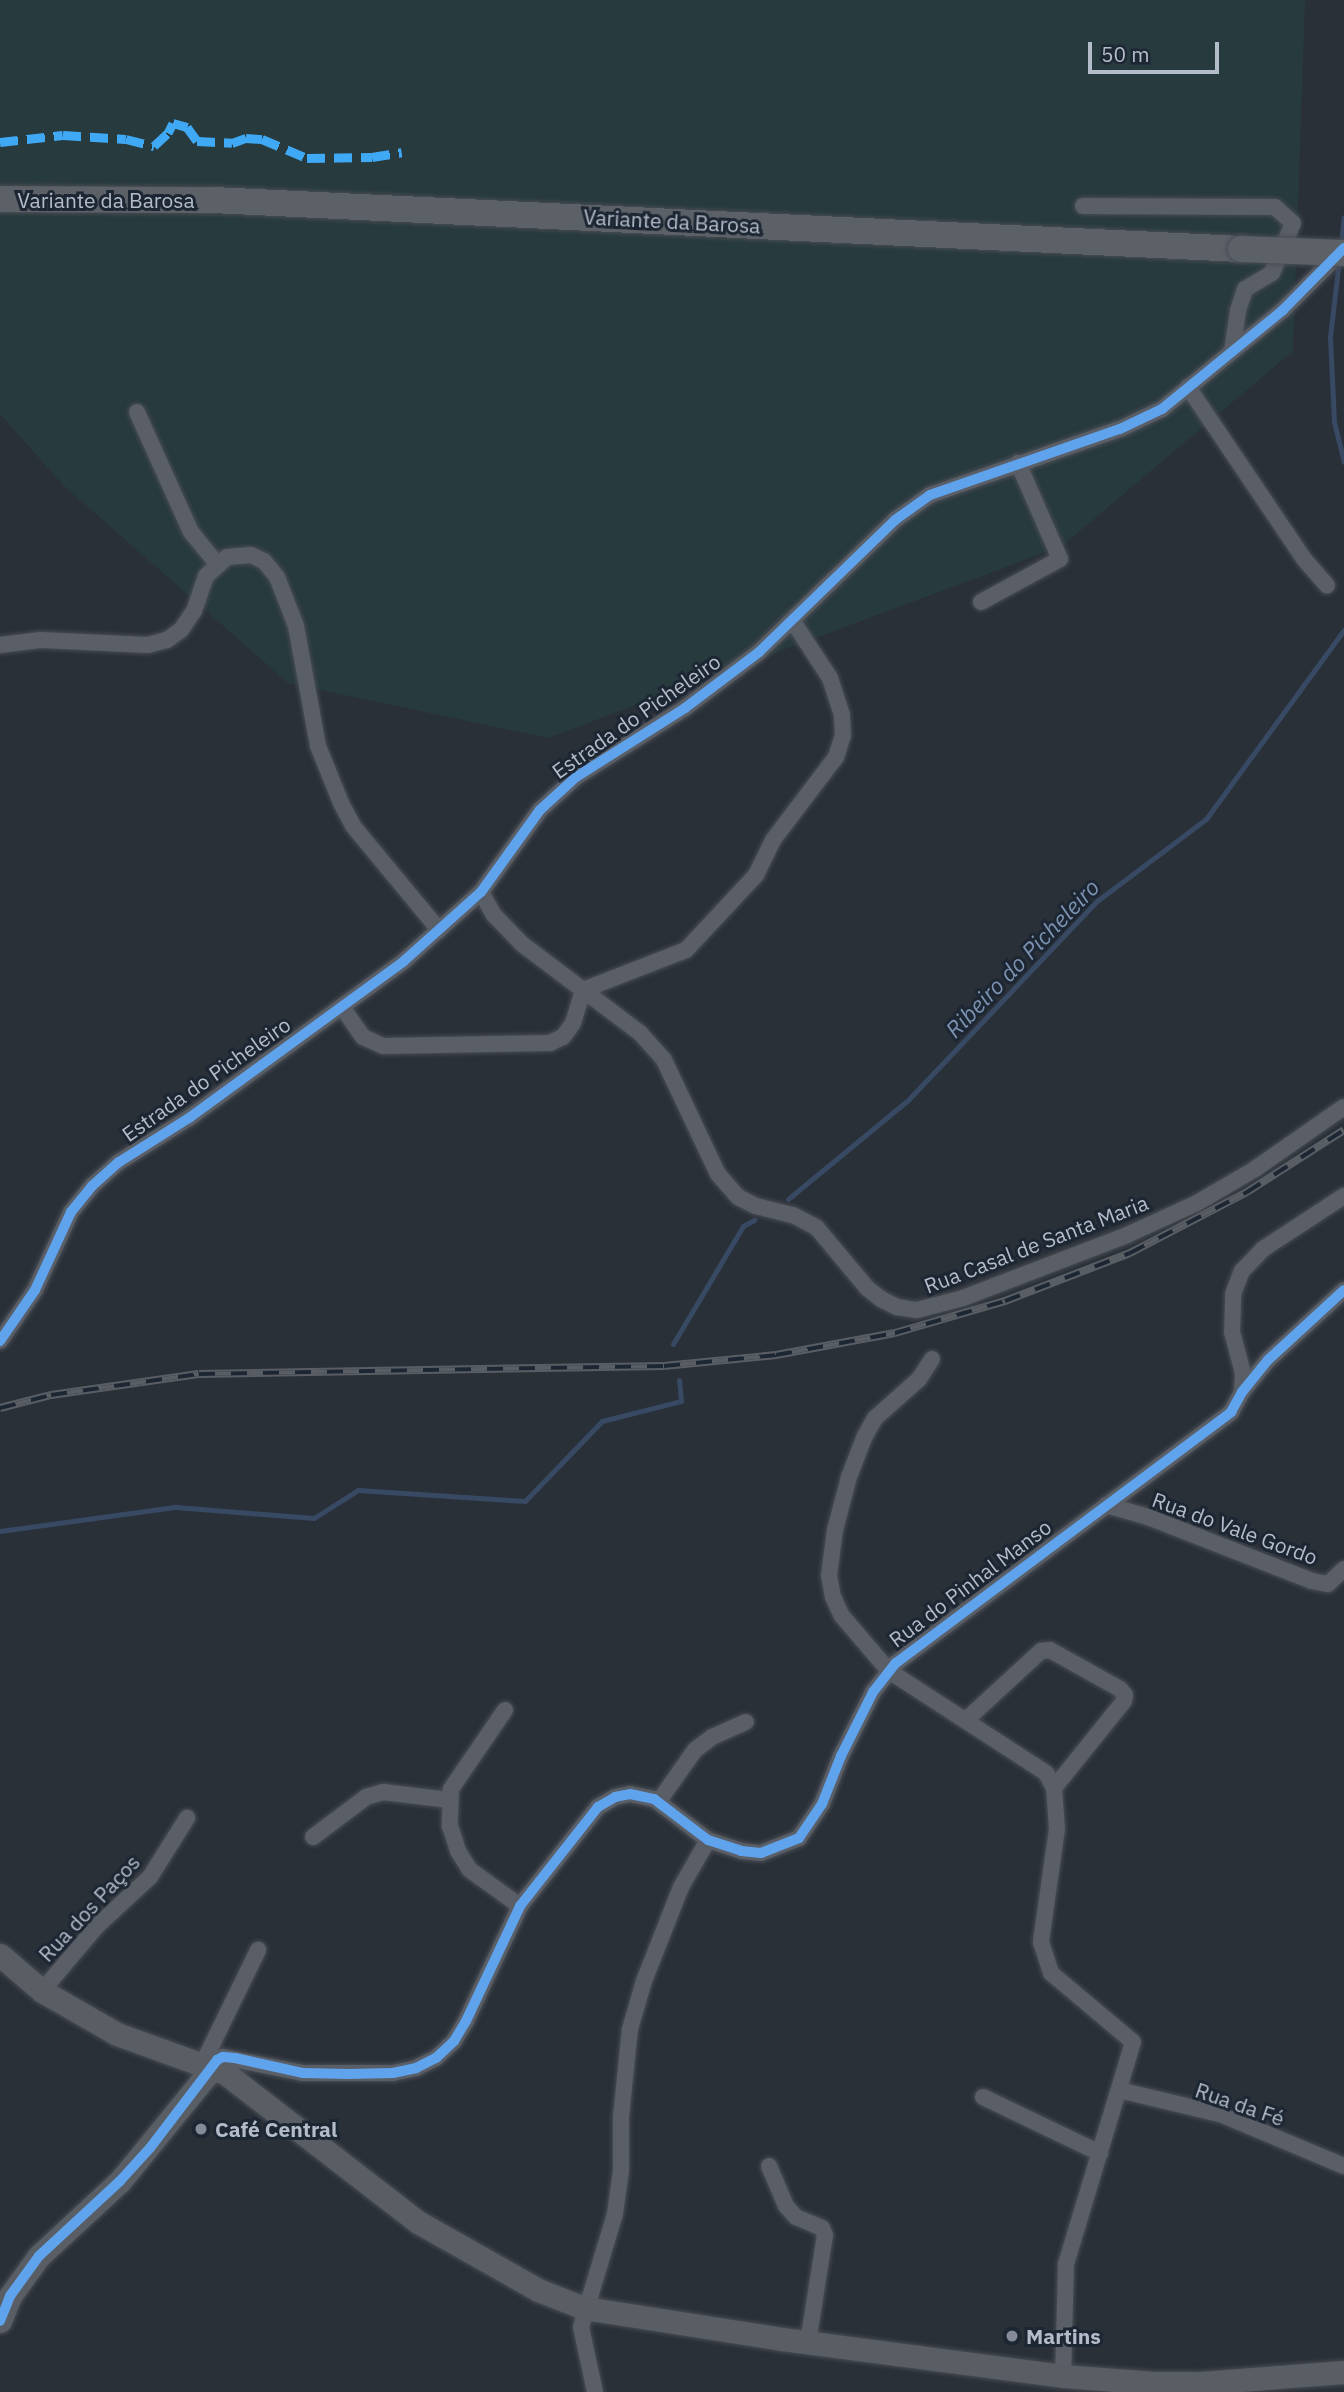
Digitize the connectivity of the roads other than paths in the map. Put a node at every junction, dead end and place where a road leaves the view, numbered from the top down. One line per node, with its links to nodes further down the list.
1 (0, 199): 3 (main road, Variante da Barosa, bridge)
2 (1083, 206): 4 (street)
3 (1344, 250): 4 (street, Estrada do Picheleiro)
4 (1232, 351): 5 (street, Estrada do Picheleiro)
5 (1188, 387): 7 (street, Estrada do Picheleiro); 9 (street)
6 (138, 412): 8 (street)
7 (1018, 463): 10 (street); 11 (street, Estrada do Picheleiro)
8 (218, 565): 12 (street); 14 (street)
9 (1327, 585)
10 (981, 602)
11 (792, 620): 13 (street, Estrada do Picheleiro); 15 (street)
12 (0, 645)
13 (481, 892): 14 (street, Estrada do Picheleiro); 15 (street, Rua Casal de Santa Maria)
14 (439, 930): 16 (street, Estrada do Picheleiro)
15 (583, 990): 16 (street); 17 (street, Rua Casal de Santa Maria)
16 (342, 1007): 20 (street, Estrada do Picheleiro)
17 (1344, 1107)
18 (1344, 1196): 22 (street)
19 (1344, 1290): 22 (street, Rua do Pinhal Manso)
20 (0, 1341)
21 (932, 1359): 25 (street)
22 (1242, 1392): 23 (street, Rua do Pinhal Manso)
23 (1106, 1505): 24 (street, Rua do Vale Gordo); 25 (street, Rua do Pinhal Manso)
24 (1344, 1569)
25 (889, 1671): 27 (street); 34 (street, Rua do Pinhal Manso)
26 (505, 1710): 30 (street)
27 (966, 1720): 29 (street); 29 (street)
28 (747, 1722): 31 (street)
29 (1054, 1788): 40 (street)
30 (450, 1800): 33 (street); 35 (street)
31 (659, 1801): 34 (street, Rua do Pinhal Manso); 35 (street, Rua do Pinhal Manso)
32 (187, 1818): 38 (street, Rua dos Paços)
33 (313, 1837)
34 (708, 1840): 45 (street)
35 (520, 1906): 39 (street, Rua do Pinhal Manso)
36 (258, 1950): 39 (street)
37 (3, 1963): 38 (main road)
38 (42, 1991): 39 (main road)
39 (208, 2065): 45 (main road); 46 (main road)
40 (1119, 2090): 42 (street); 44 (street, Rua da Fé)
41 (983, 2097): 42 (street)
42 (1100, 2152): 49 (street)
43 (769, 2166): 47 (street)
44 (1344, 2166)
45 (584, 2308): 47 (main road); 51 (street)
46 (0, 2320)
47 (808, 2342): 49 (main road)
48 (1344, 2372): 50 (main road)
49 (1063, 2376): 50 (main road)
50 (1202, 2387)
51 (595, 2392)

